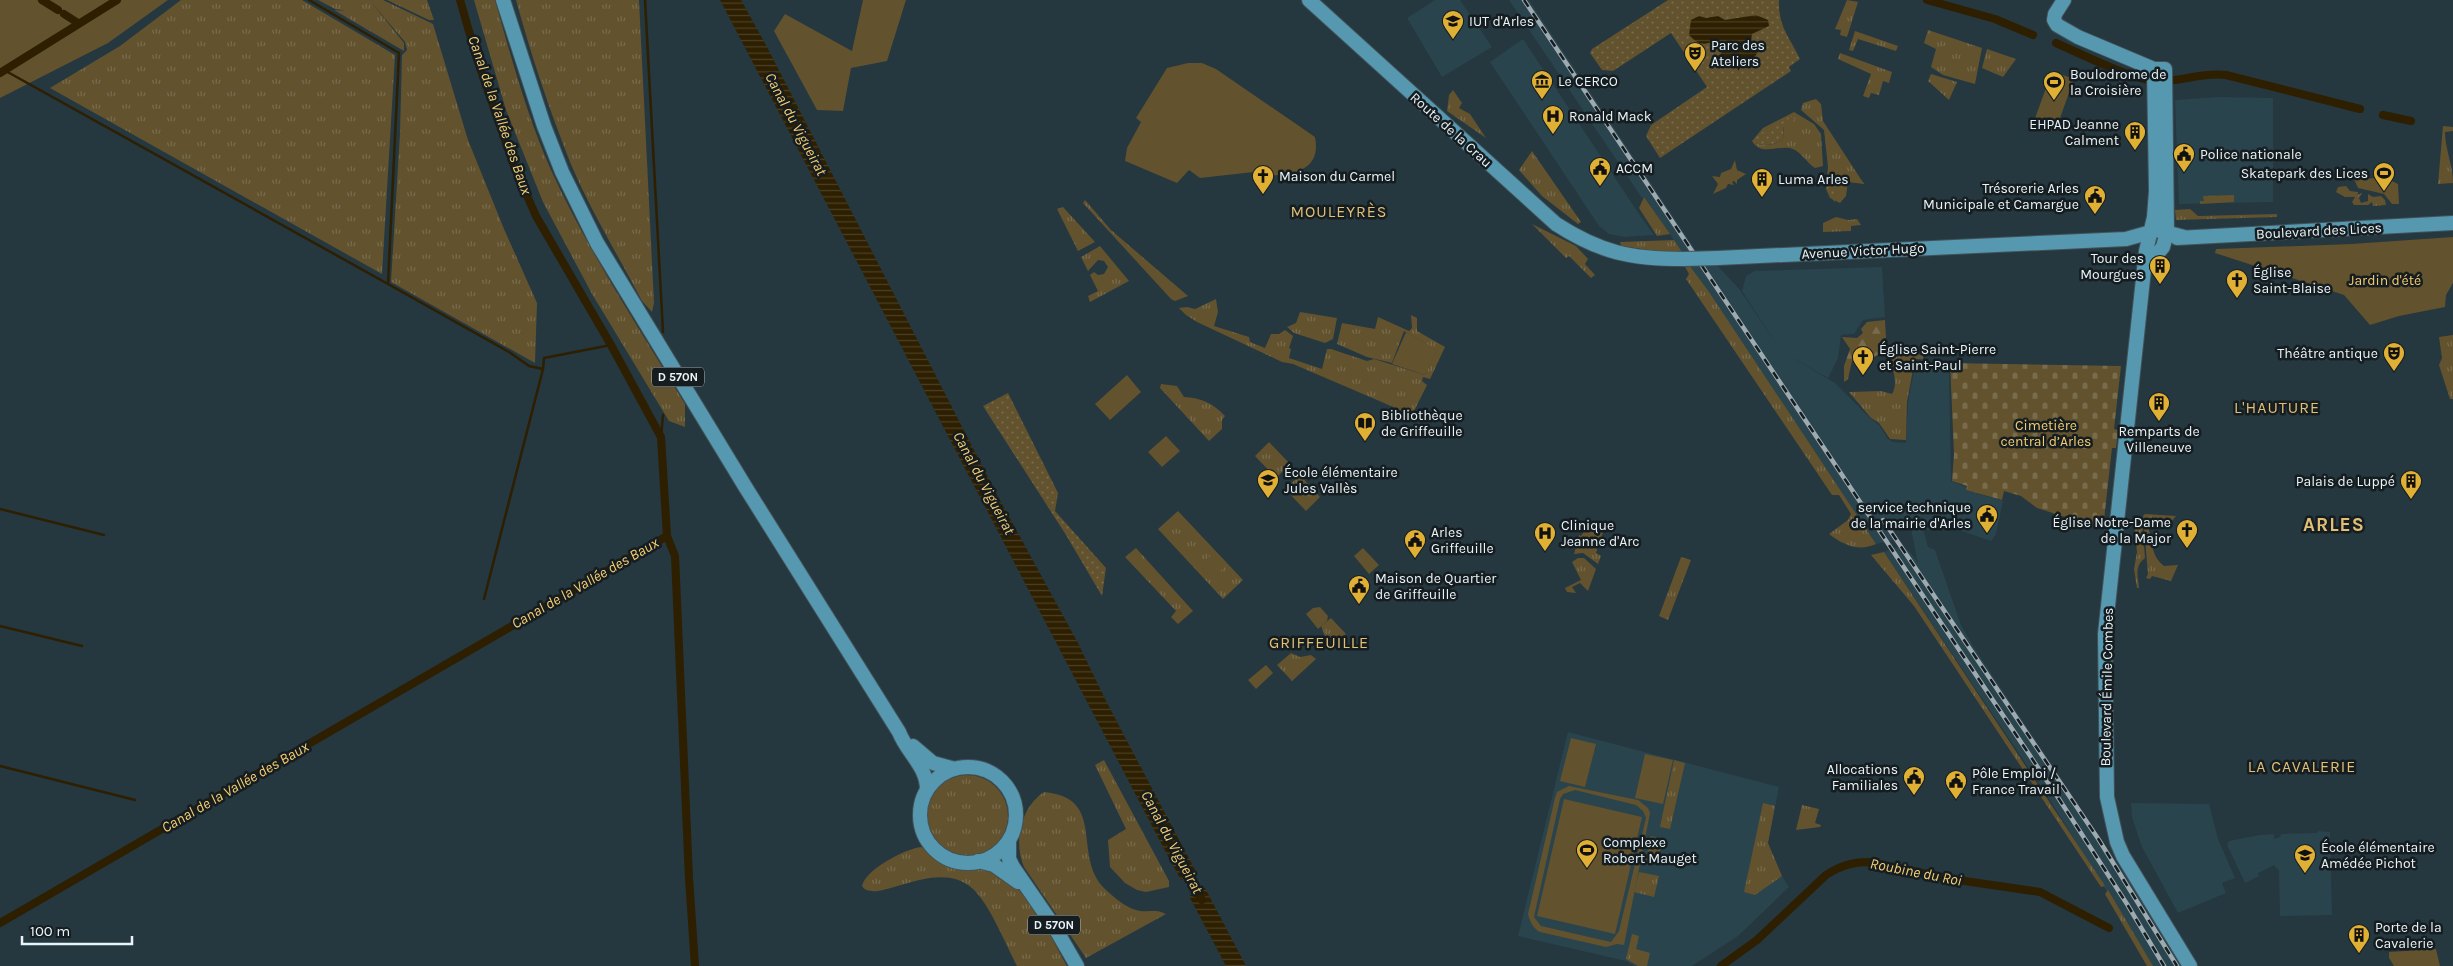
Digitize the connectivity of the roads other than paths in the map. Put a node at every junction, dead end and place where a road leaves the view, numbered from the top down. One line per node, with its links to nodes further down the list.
1 (503, 0): 11 (main road, D 570N)
2 (1309, 0): 9 (main road, Route de la Crau)
3 (2064, 0): 4 (main road)
4 (2160, 77): 6 (main road, Boulevard Émile Combes); 7 (main road)
5 (2453, 223): 7 (main road, Boulevard des Lices)
6 (2150, 232): 7 (main road, Boulevard des Lices); 8 (main road, Avenue Victor Hugo); 10 (main road, Boulevard Émile Combes)
7 (2166, 237): 10 (main road)
8 (2126, 239): 9 (main road, Avenue Victor Hugo, bridge); 10 (main road)
9 (1601, 249)
10 (2151, 253): 18 (main road, Boulevard Émile Combes)
11 (899, 732): 12 (main road, D 570N); 13 (main road, D 570N)
12 (955, 769): 13 (main road); 14 (main road)
13 (927, 790): 15 (main road)
14 (1009, 840): 15 (main road); 16 (main road, D 570N)
15 (978, 861): 16 (main road, D 570N)
16 (1026, 888): 17 (main road, D 570N)
17 (1077, 966)
18 (2190, 966)

